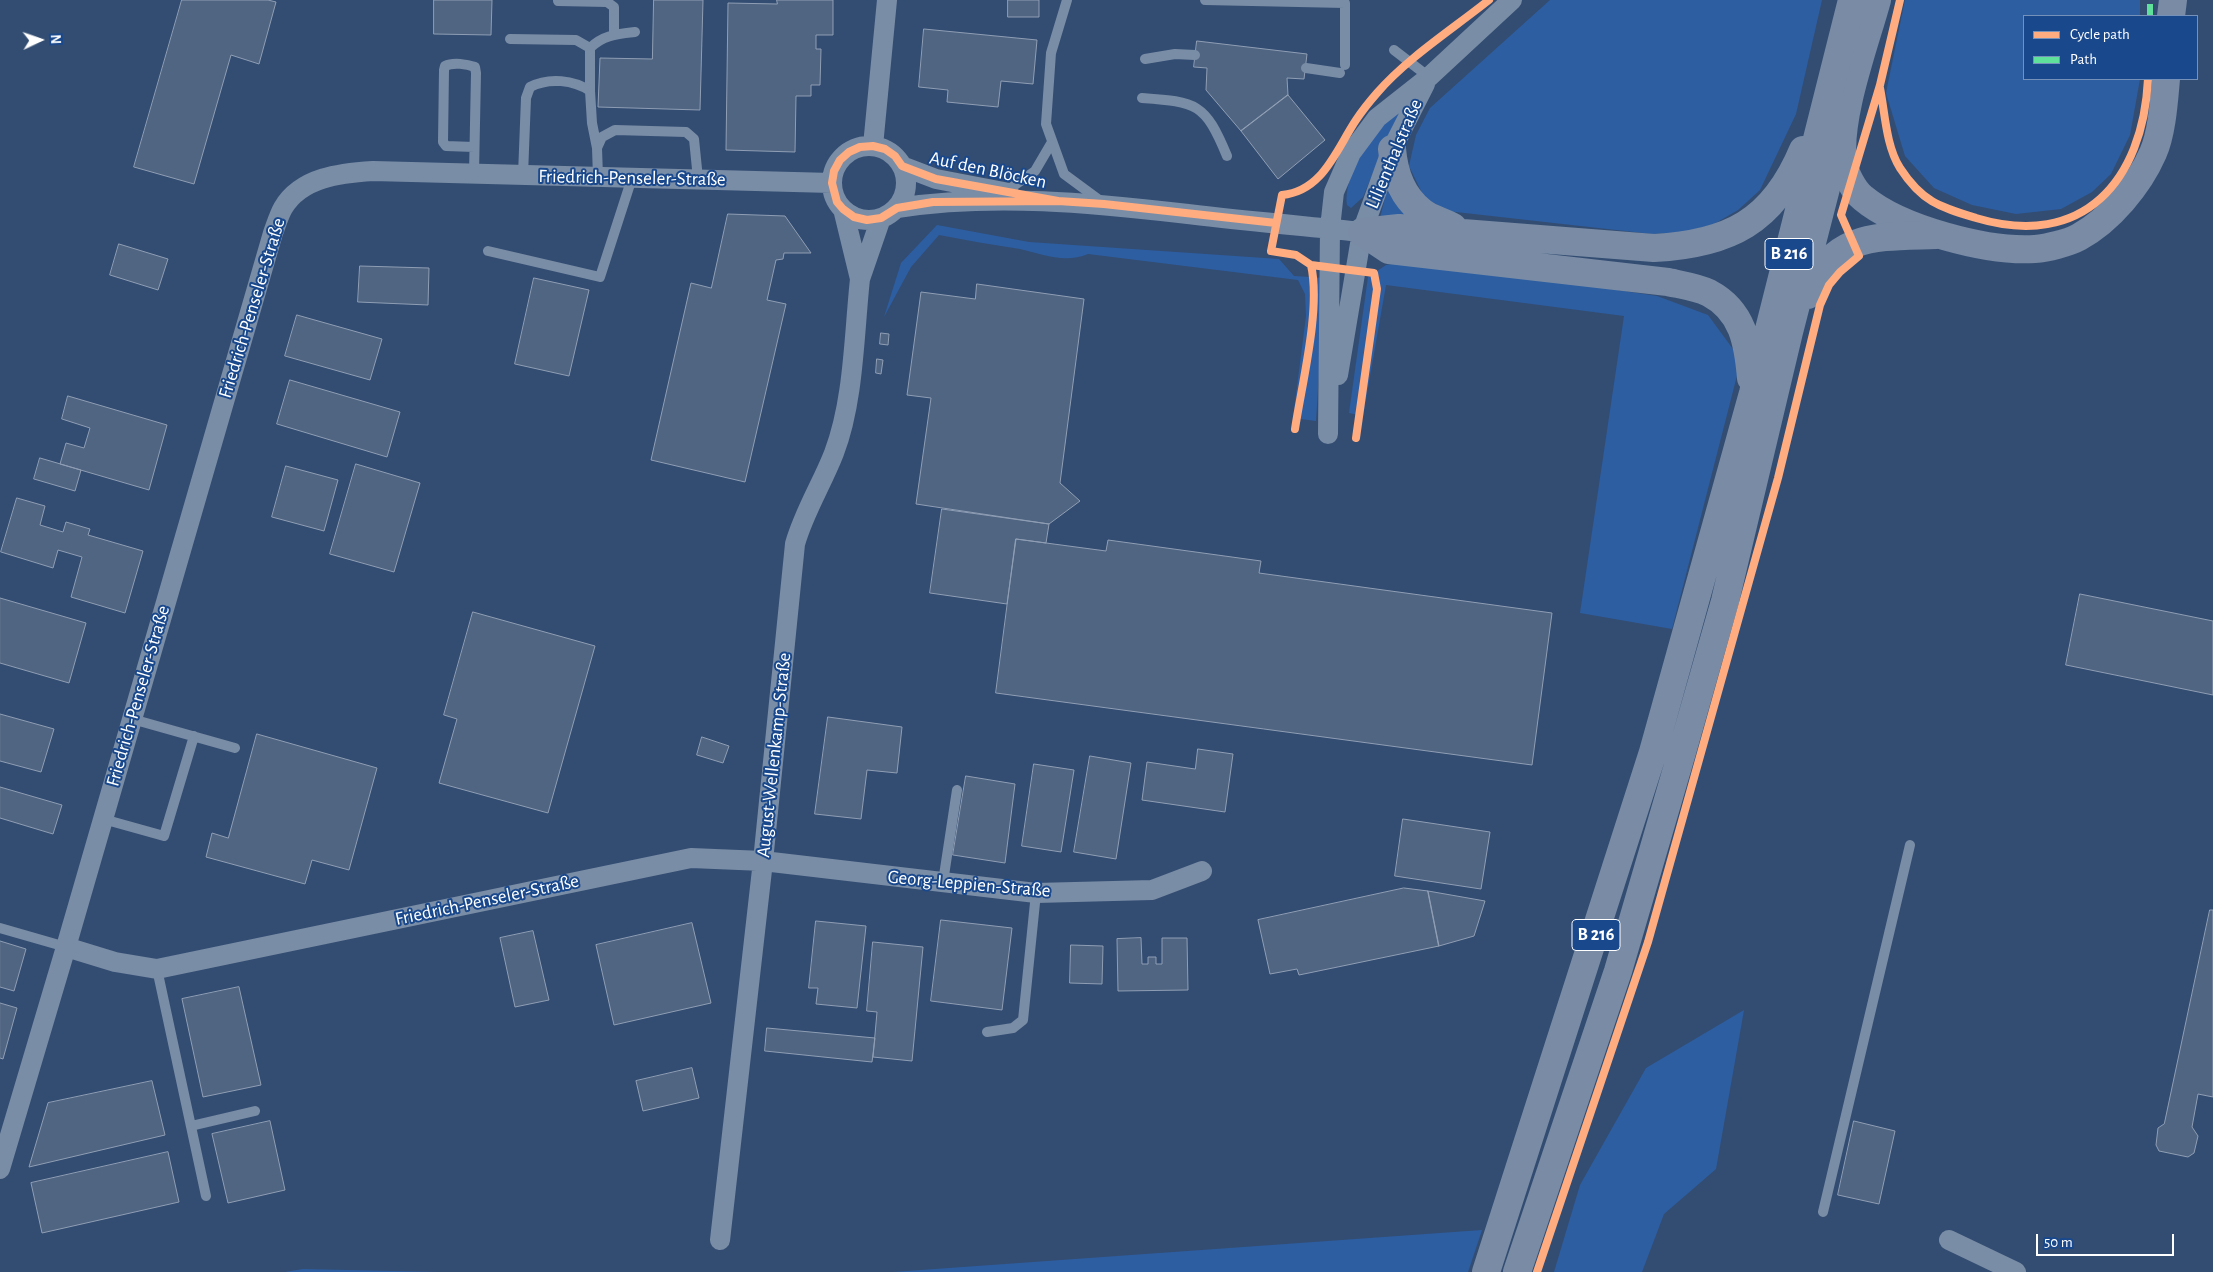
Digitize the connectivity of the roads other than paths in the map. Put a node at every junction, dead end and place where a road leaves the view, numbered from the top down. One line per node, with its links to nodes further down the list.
1 (887, 0): 26 (street)
2 (1068, 0): 25 (lane)
3 (1205, 0): 19 (lane)
4 (1512, 0): 20 (street, Lilienthalstraße)
5 (1852, 0): 24 (highway, B 216)
6 (1877, 0): 24 (main road, B 216)
7 (2167, 0): 10 (main road)
8 (2173, 0): 11 (main road)
9 (558, 1): 13 (lane)
10 (2170, 15)
11 (2170, 15)
12 (635, 32): 13 (lane)
13 (614, 34): 15 (lane)
14 (510, 39): 15 (lane)
15 (590, 48): 22 (lane)
16 (1394, 50): 20 (lane)
17 (1195, 55): 18 (lane)
18 (1145, 59)
19 (1306, 68)
20 (1428, 77): 29 (street, Lilienthalstraße); 43 (street, Lilienthalstraße)
21 (2166, 80): 46 (main road)
22 (590, 91): 28 (lane); 33 (lane)
23 (1142, 98): 30 (lane)
24 (1834, 120): 45 (highway); 46 (main road); 49 (highway, B 216); 50 (highway, B 216)
25 (1052, 142): 38 (lane); 40 (lane)
26 (873, 146): 31 (street, Auf den Blöcken); 37 (street)
27 (474, 147): 27 (lane); 32 (lane)
28 (597, 148): 34 (lane); 36 (lane)
29 (1392, 148): 44 (street, Lilienthalstraße); 45 (highway)
30 (1227, 156)
31 (902, 166): 38 (street, Auf den Blöcken); 42 (street, Auf den Blöcken)
32 (474, 174): 33 (street, Friedrich-Penseler-Straße); 51 (street, Friedrich-Penseler-Straße)
33 (523, 175): 34 (street, Friedrich-Penseler-Straße)
34 (598, 177): 35 (street, Friedrich-Penseler-Straße)
35 (632, 178): 36 (street, Friedrich-Penseler-Straße); 47 (lane)
36 (698, 179): 37 (street, Friedrich-Penseler-Straße)
37 (832, 183): 41 (street)
38 (1005, 192): 39 (street, Auf den Blöcken)
39 (1058, 201): 40 (street, Auf den Blöcken); 42 (street, Auf den Blöcken)
40 (1104, 204): 43 (street, Auf den Blöcken)
41 (843, 209): 42 (street, Auf den Blöcken); 48 (street, August-Wellenkamp-Straße)
42 (889, 213): 48 (street, August-Wellenkamp-Straße)
43 (1330, 228): 44 (street, Auf den Blöcken); 44 (street)
44 (1362, 232): 45 (highway); 50 (highway)
45 (1462, 233)
46 (1936, 235): 49 (highway)
47 (488, 251)
48 (860, 279): 57 (street, August-Wellenkamp-Straße)
49 (1789, 332): 73 (highway, B 216)
50 (1753, 393): 72 (highway, B 216)
51 (132, 719): 52 (lane); 55 (street, Friedrich-Penseler-Straße)
52 (194, 736): 53 (lane); 55 (lane)
53 (235, 748)
54 (957, 790): 59 (lane)
55 (103, 819): 62 (street, Friedrich-Penseler-Straße)
56 (1910, 845): 69 (lane)
57 (763, 861): 59 (street, Georg-Leppien-Straße); 63 (street, Friedrich-Penseler-Straße); 70 (street, August-Wellenkamp-Straße)
58 (1202, 870): 60 (street, Georg-Leppien-Straße)
59 (943, 882): 60 (street, Georg-Leppien-Straße)
60 (1036, 893): 64 (lane)
61 (0, 928): 62 (lane)
62 (66, 946): 63 (street, Friedrich-Penseler-Straße); 67 (street, Friedrich-Penseler-Straße)
63 (157, 969): 66 (lane)
64 (987, 1032)
65 (255, 1111): 66 (lane)
66 (191, 1126): 68 (lane)
67 (0, 1169)
68 (206, 1196)
69 (1823, 1212)
70 (720, 1240)
71 (1949, 1240): 74 (street)
72 (1486, 1272)
73 (1517, 1272)
74 (2016, 1272)

